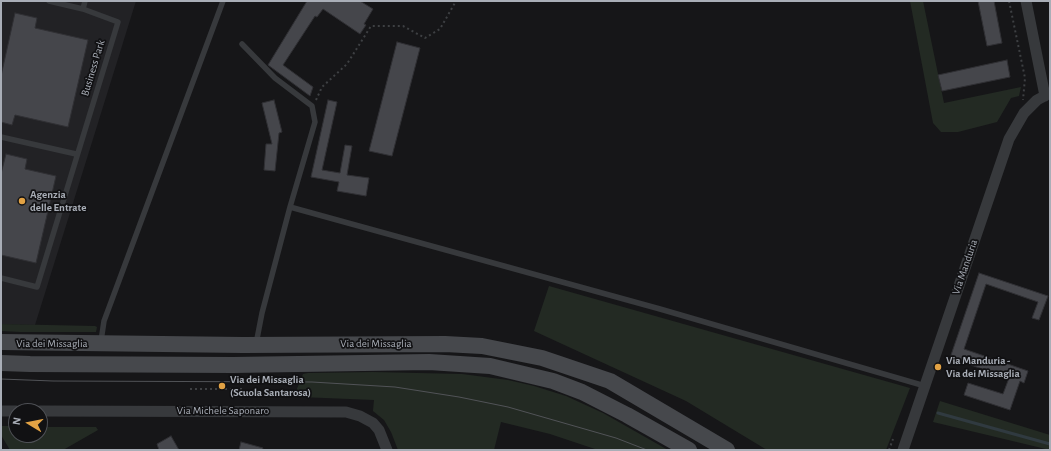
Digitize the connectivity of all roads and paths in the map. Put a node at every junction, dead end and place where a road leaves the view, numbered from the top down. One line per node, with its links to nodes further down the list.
1 (49, 1): 7 (lane, Business Park)
2 (85, 1): 7 (lane)
3 (223, 1): 17 (lane)
4 (456, 1): 11 (path)
5 (1009, 1): 9 (path)
6 (1026, 1): 10 (street, Via Manduria)
7 (84, 9): 13 (lane, Business Park)
8 (242, 44): 11 (lane)
9 (1024, 86)
10 (1047, 94): 22 (street, Via Manduria)
11 (312, 106): 14 (lane)
12 (1, 137): 13 (lane)
13 (76, 154): 15 (lane, Business Park)
14 (290, 207): 18 (lane); 22 (lane)
15 (1, 278)
16 (1, 342): 17 (main road, Via dei Missaglia)
17 (101, 344): 18 (main road, Via dei Missaglia)
18 (256, 345): 29 (main road, Via dei Missaglia)
19 (1, 363): 28 (main road, Via dei Missaglia)
20 (243, 379): 21 (path)
21 (301, 379)
22 (925, 386): 31 (street, Via Manduria)
23 (190, 389): 24 (path)
24 (243, 389)
25 (48, 411): 27 (street, Via Michele Saponaro)
26 (893, 439): 30 (path)
27 (387, 450)
28 (689, 450)
29 (727, 450)
30 (889, 450)
31 (903, 450)

